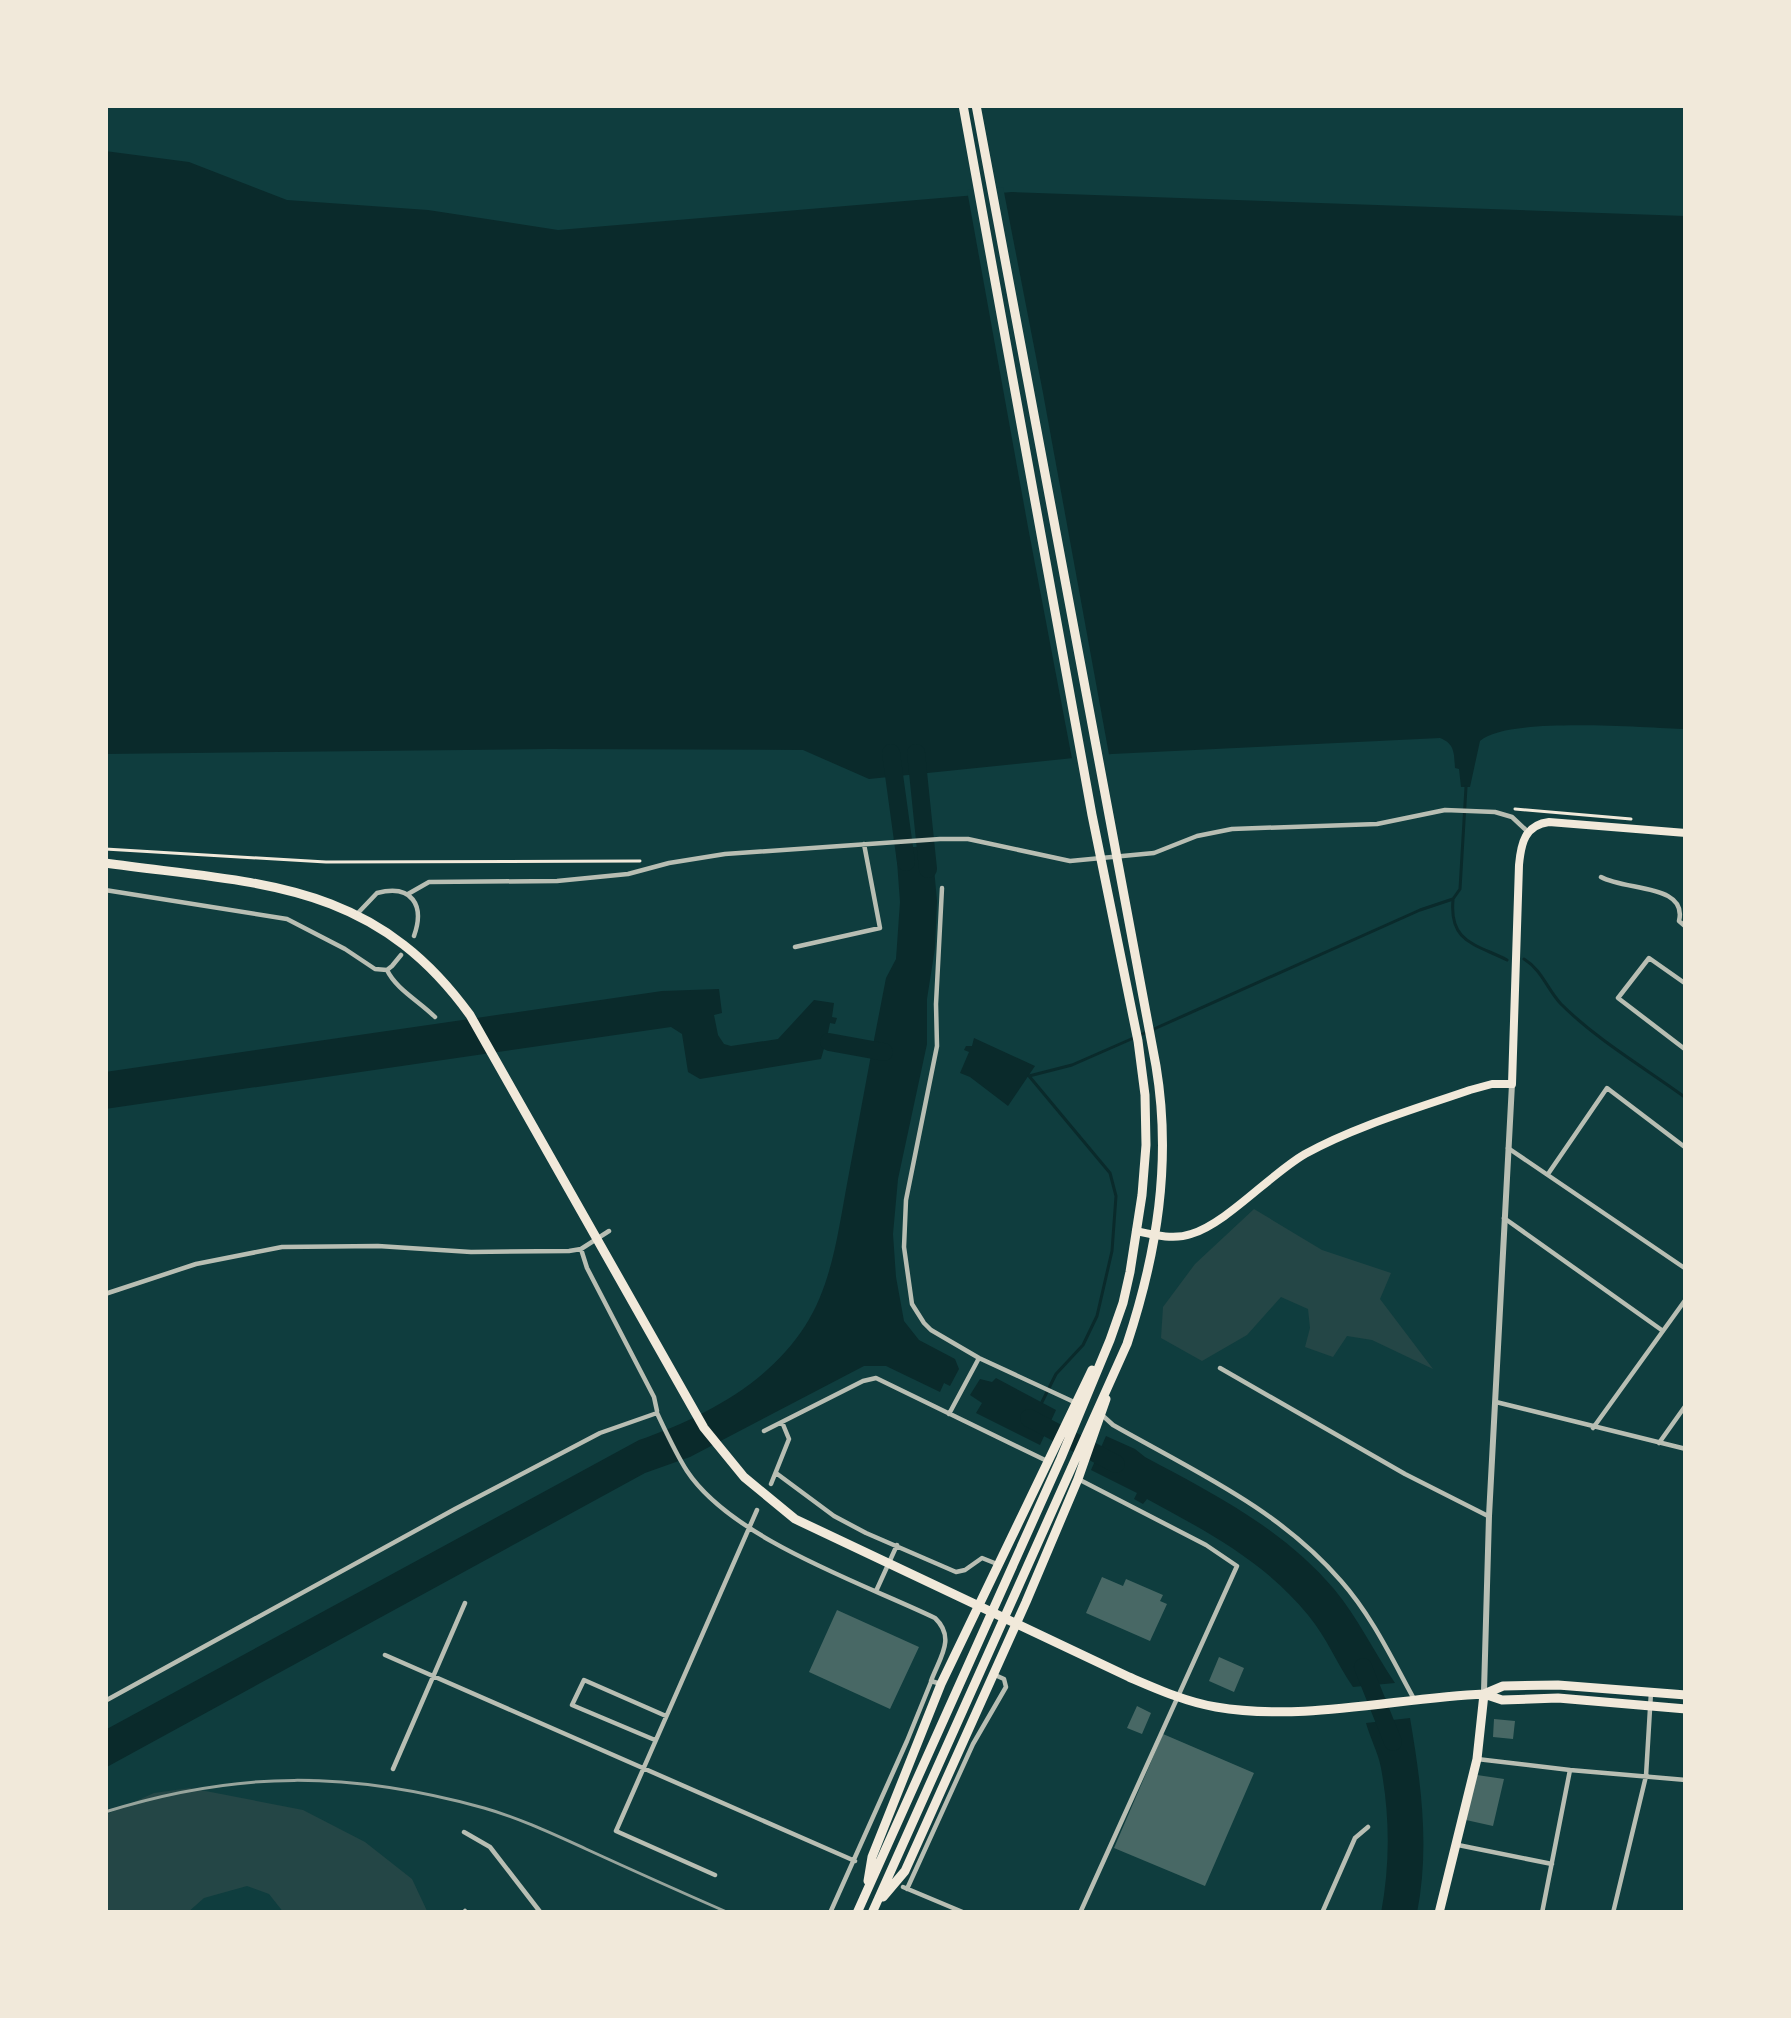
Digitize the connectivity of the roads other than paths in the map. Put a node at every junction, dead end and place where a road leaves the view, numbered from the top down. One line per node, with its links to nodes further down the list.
1 (963, 105): 26 (highway)
2 (976, 105): 27 (highway)
3 (1528, 832): 4 (main road); 5 (street); 20 (main road)
4 (1686, 833)
5 (865, 844): 10 (street); 14 (street)
6 (105, 862): 11 (highway)
7 (1600, 878): 12 (street)
8 (942, 888): 34 (street)
9 (105, 890): 16 (street)
10 (408, 894): 11 (street); 13 (street)
11 (357, 914): 28 (highway)
12 (1686, 926)
13 (414, 936)
14 (795, 947)
15 (400, 955): 16 (street)
16 (387, 970): 18 (street)
17 (1686, 984): 19 (street)
18 (435, 1017)
19 (1686, 1049)
20 (1512, 1084): 21 (street); 27 (main road)
21 (1508, 1148): 23 (street); 24 (street)
22 (1686, 1148): 23 (street)
23 (1548, 1174): 30 (street)
24 (1504, 1218): 33 (street); 36 (street)
25 (609, 1231): 28 (street)
26 (1136, 1231): 27 (main road); 38 (highway)
27 (1156, 1235): 41 (highway)
28 (596, 1239): 29 (street); 54 (highway)
29 (581, 1249): 31 (street); 40 (street)
30 (1686, 1269)
31 (105, 1294)
32 (1686, 1299): 33 (street)
33 (1663, 1331): 43 (street)
34 (979, 1358): 38 (street); 39 (street)
35 (1220, 1367): 51 (street)
36 (1496, 1402): 43 (street); 51 (street)
37 (1686, 1405): 45 (street)
38 (1077, 1408): 47 (highway)
39 (949, 1414): 42 (street); 47 (street)
40 (659, 1417): 52 (street); 69 (street)
41 (1097, 1418): 47 (highway); 68 (street)
42 (782, 1422): 44 (street); 48 (street)
43 (1593, 1428): 45 (street)
44 (764, 1431)
45 (1659, 1444): 46 (street)
46 (1686, 1448)
47 (1065, 1464): 55 (highway); 59 (highway); 67 (street); 86 (highway); 87 (highway)
48 (776, 1473): 49 (street); 53 (street)
49 (771, 1484)
50 (757, 1510): 52 (street)
51 (1489, 1516): 65 (street)
52 (749, 1528): 56 (street); 72 (street)
53 (897, 1545): 54 (street); 55 (street)
54 (889, 1563): 56 (street); 58 (highway)
55 (997, 1564): 58 (highway)
56 (877, 1590): 63 (street)
57 (465, 1604): 62 (street)
58 (979, 1605): 59 (highway); 63 (highway)
59 (1017, 1624): 61 (highway); 67 (highway)
60 (385, 1655): 62 (street)
61 (995, 1675): 87 (highway); 91 (street)
62 (433, 1677): 75 (street); 76 (street)
63 (936, 1683): 83 (street); 86 (highway)
64 (1652, 1692): 65 (highway); 66 (highway); 70 (street)
65 (1484, 1694): 68 (highway); 70 (highway); 74 (highway)
66 (1686, 1695)
67 (1178, 1696): 68 (highway); 92 (street)
68 (1412, 1700)
69 (105, 1701)
70 (1651, 1706): 71 (highway); 78 (street)
71 (1686, 1709)
72 (666, 1716): 73 (street); 73 (street)
73 (655, 1740): 76 (street)
74 (1477, 1760): 77 (street); 82 (highway)
75 (393, 1769)
76 (643, 1770): 83 (street); 85 (street)
77 (1570, 1770): 78 (street); 84 (street)
78 (1646, 1777): 79 (street); 96 (street)
79 (1686, 1780)
80 (1368, 1828): 93 (street)
81 (464, 1832): 88 (street)
82 (1456, 1844): 84 (street); 94 (highway)
83 (854, 1860): 89 (street)
84 (1552, 1864): 95 (street)
85 (715, 1875)
86 (865, 1896): 90 (highway)
87 (874, 1910)
88 (541, 1913)
89 (830, 1913)
90 (857, 1913)
91 (965, 1913)
92 (1080, 1913)
93 (1322, 1913)
94 (1439, 1913)
95 (1542, 1913)
96 (1613, 1913)

